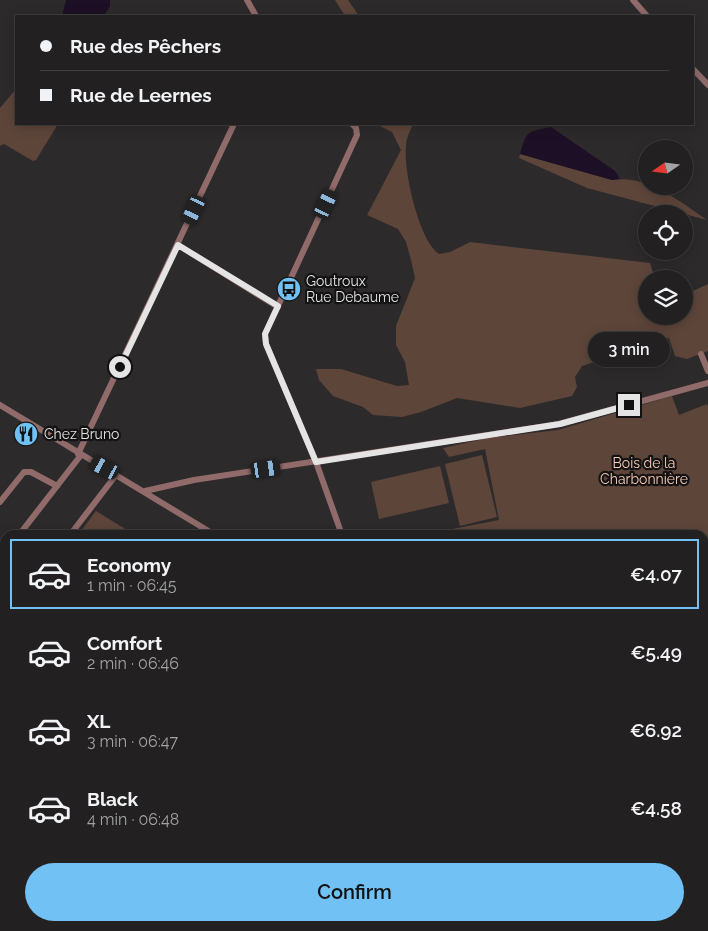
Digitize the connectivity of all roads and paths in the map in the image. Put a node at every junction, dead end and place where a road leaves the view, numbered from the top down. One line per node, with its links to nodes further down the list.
1 (247, 0): 3 (street)
2 (633, 0): 4 (street)
3 (255, 15)
4 (646, 15)
5 (694, 70): 6 (street)
6 (708, 86)
7 (234, 125): 9 (street)
8 (354, 126): 10 (street)
9 (178, 245): 10 (street); 15 (street)
10 (278, 306): 16 (street)
11 (701, 354): 12 (street)
12 (708, 371)
13 (708, 383): 16 (street)
14 (0, 405): 15 (street)
15 (80, 455): 17 (street); 18 (street)
16 (316, 462): 19 (street); 24 (street)
17 (116, 475): 19 (street); 22 (street)
18 (58, 486): 20 (street); 21 (street)
19 (145, 491): 23 (street)
20 (0, 502)
21 (24, 530)
22 (74, 530)
23 (207, 530)
24 (340, 530)

